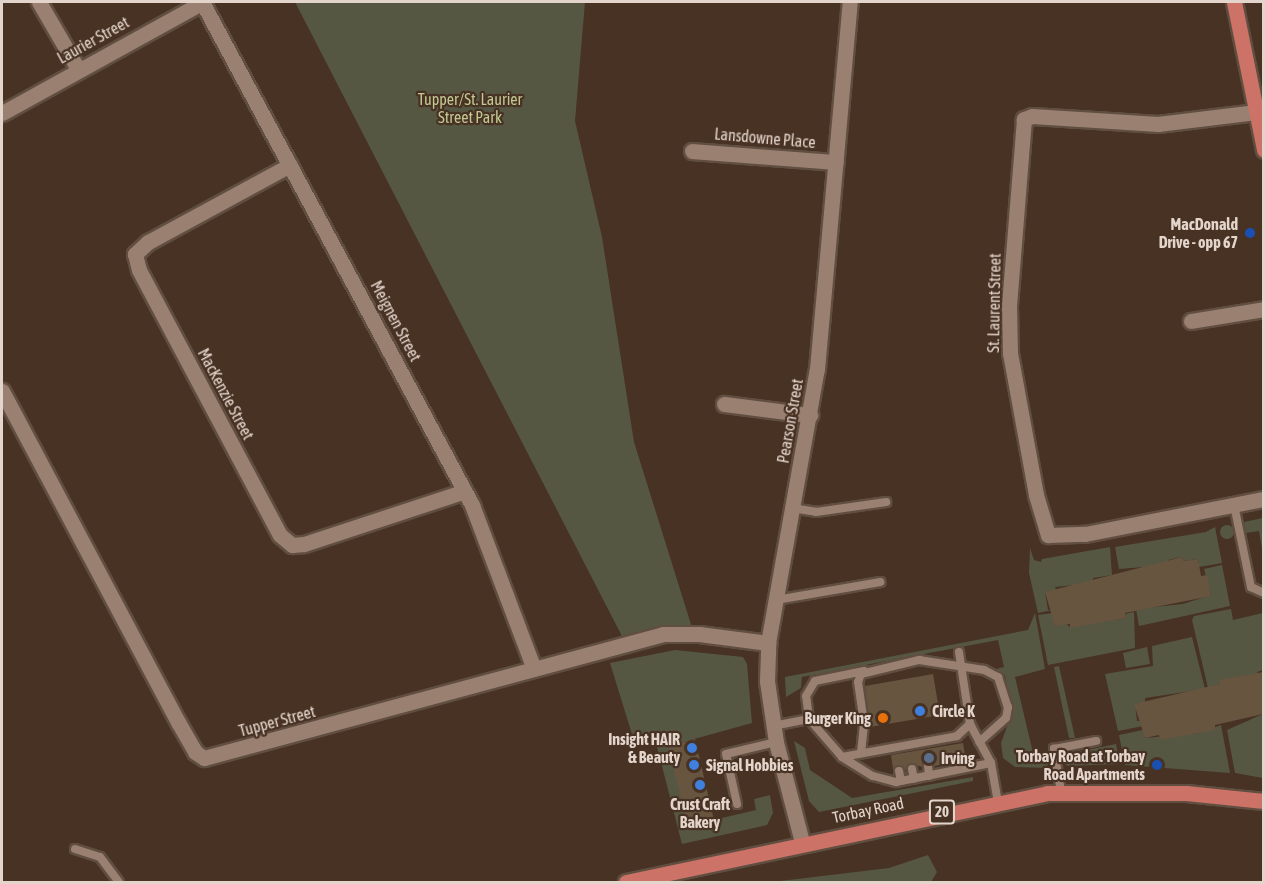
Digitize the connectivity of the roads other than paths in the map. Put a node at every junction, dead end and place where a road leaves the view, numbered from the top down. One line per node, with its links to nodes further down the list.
1 (39, 2): 5 (street)
2 (203, 2): 5 (street, Laurier Street); 11 (street, Meignen Street)
3 (850, 2): 10 (street, Pearson Street)
4 (1234, 2): 6 (main road)
5 (78, 69): 7 (street, Laurier Street)
6 (1256, 112): 8 (main road); 20 (street, St. Laurent Street)
7 (2, 113)
8 (1263, 150)
9 (692, 151): 10 (street, Lansdowne Place)
10 (836, 162): 16 (street, Pearson Street)
11 (290, 165): 17 (street, Meignen Street); 17 (street, MacKenzie Street)
12 (1263, 309): 13 (street)
13 (1191, 321)
14 (2, 391): 28 (street, Tupper Street)
15 (724, 404): 16 (street)
16 (810, 415): 21 (street, Pearson Street)
17 (465, 491): 28 (street, Meignen Street)
18 (1263, 499): 20 (street, St. Laurent Street)
19 (886, 502): 21 (lane)
20 (1234, 505): 23 (lane)
21 (792, 508): 24 (street, Pearson Street)
22 (880, 582): 24 (lane)
23 (1263, 593)
24 (776, 600): 25 (street, Pearson Street)
25 (768, 643): 28 (street, Tupper Street); 32 (street, Pearson Street)
26 (959, 652): 27 (lane)
27 (961, 666): 29 (lane); 31 (lane); 35 (lane)
28 (534, 669)
29 (864, 671): 30 (lane); 36 (lane)
30 (809, 719): 32 (lane); 37 (lane)
31 (970, 724): 35 (lane); 36 (lane)
32 (773, 726): 34 (street, Pearson Street)
33 (1096, 741): 45 (lane)
34 (776, 742): 48 (lane); 49 (street, Pearson Street)
35 (979, 742): 38 (lane)
36 (861, 753): 37 (lane)
37 (842, 757): 44 (lane)
38 (991, 763): 42 (lane); 46 (lane)
39 (928, 766): 42 (lane)
40 (912, 769): 43 (lane)
41 (899, 771): 44 (lane)
42 (929, 776): 43 (lane)
43 (914, 779): 44 (lane)
44 (901, 781)
45 (1061, 792): 46 (main road, Torbay Road / 20); 47 (main road, Torbay Road / 20)
46 (999, 801): 49 (main road, Torbay Road / 20)
47 (1263, 801)
48 (737, 804)
49 (802, 842): 52 (main road, Torbay Road / 20)
50 (75, 849): 51 (lane)
51 (118, 882)
52 (626, 882)

